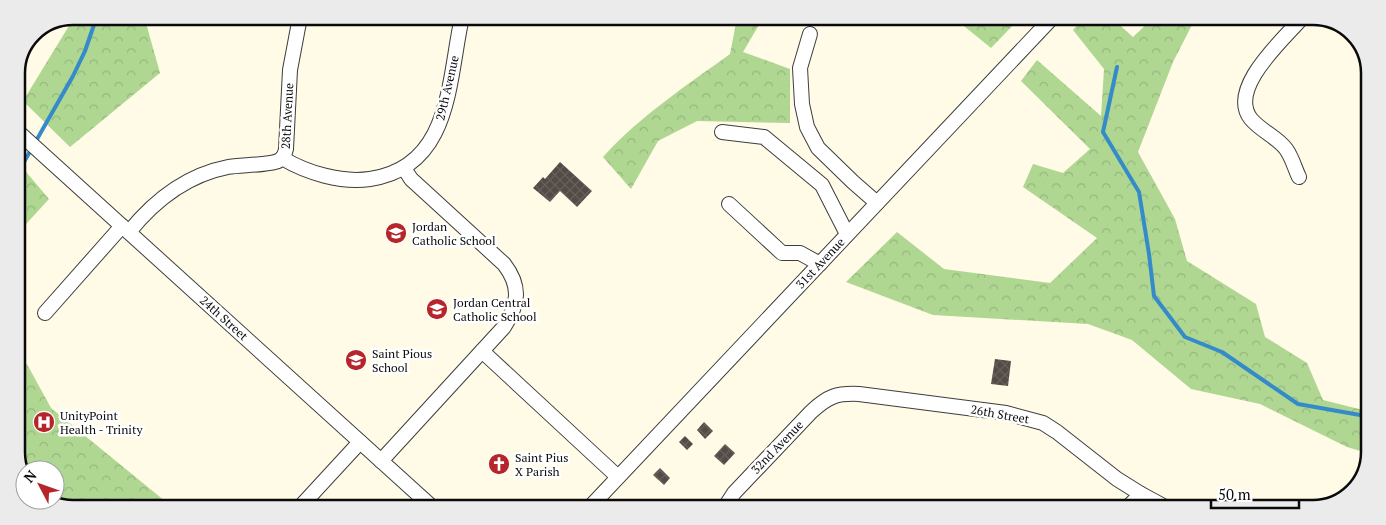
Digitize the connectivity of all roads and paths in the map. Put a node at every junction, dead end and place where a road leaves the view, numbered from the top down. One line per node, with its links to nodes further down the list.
1 (298, 25): 8 (street, 28th Avenue)
2 (461, 25): 9 (street, 29th Avenue)
3 (1045, 25): 11 (street, 31st Avenue)
4 (1296, 25): 10 (street)
5 (810, 34): 11 (street)
6 (722, 132): 14 (street)
7 (25, 138): 13 (street, 24th Street)
8 (282, 158): 9 (street, 29th Avenue); 13 (street, 28th Avenue)
9 (404, 168): 17 (street)
10 (1300, 178)
11 (877, 203): 14 (street, 31st Avenue)
12 (729, 204): 15 (street)
13 (125, 229): 16 (street, 28th Avenue); 19 (street, 24th Street)
14 (847, 234): 15 (street, 31st Avenue)
15 (820, 264): 21 (street, 31st Avenue)
16 (44, 314)
17 (482, 351): 20 (street); 21 (street)
18 (835, 394): 22 (street, 26th Street); 26 (street, 32nd Avenue)
19 (360, 442): 20 (street, 24th Street); 23 (street)
20 (381, 461): 24 (street, 24th Street)
21 (618, 477): 25 (street, 31st Avenue)
22 (1141, 494): 27 (street); 28 (street, 26th Street)
23 (306, 500)
24 (424, 500)
25 (597, 500)
26 (730, 500)
27 (1135, 500)
28 (1152, 500)

